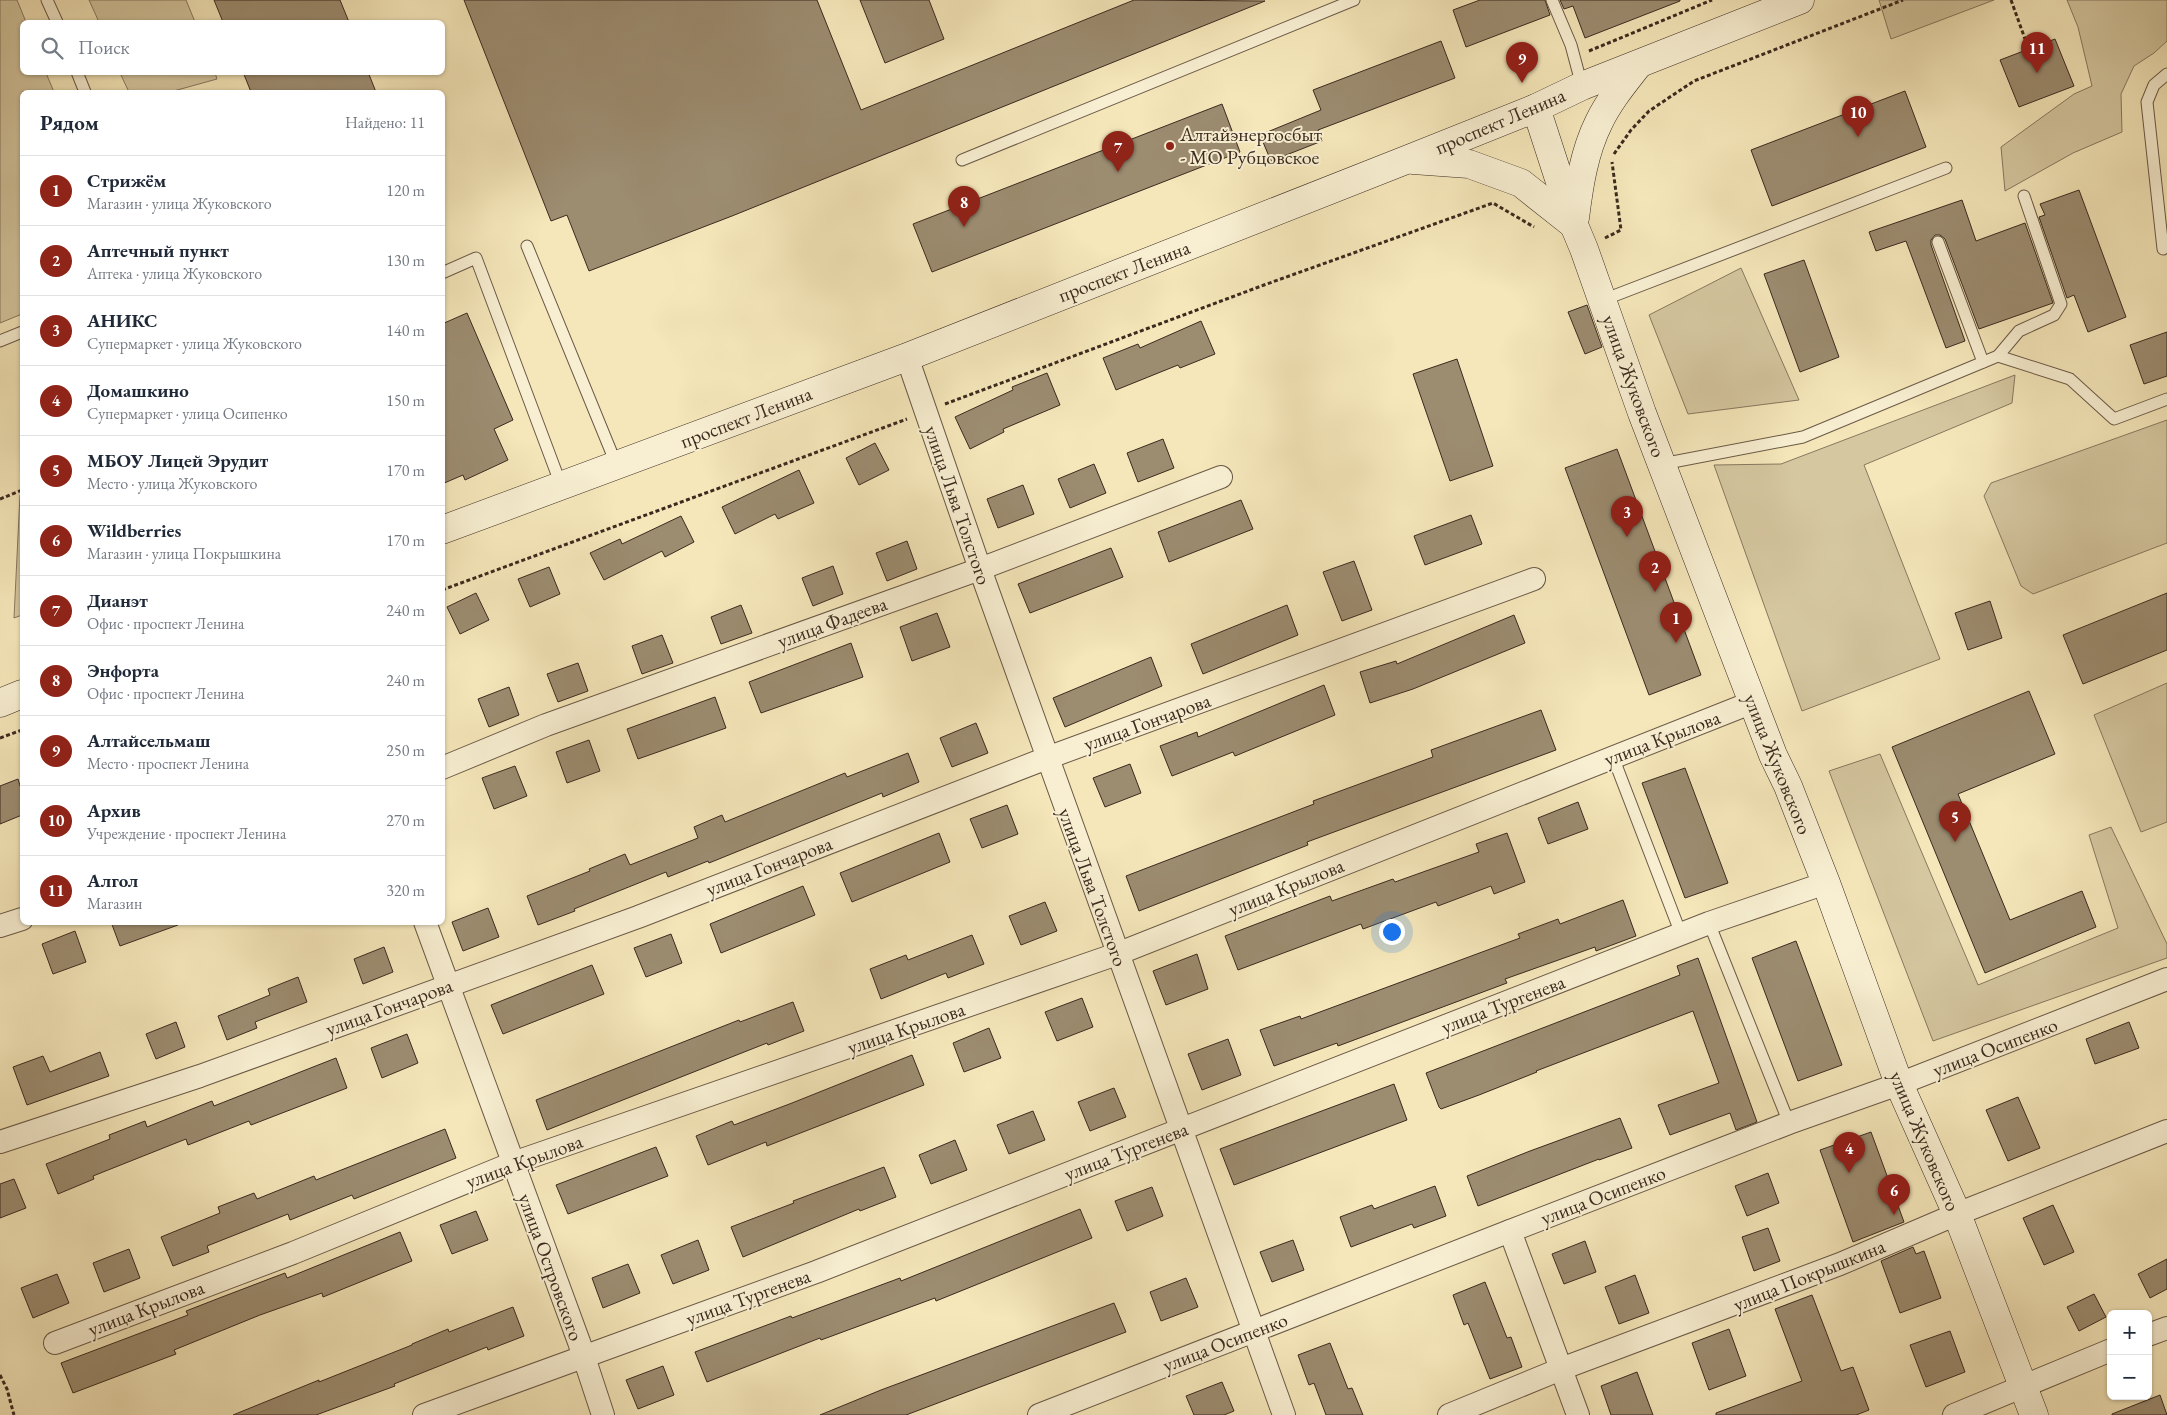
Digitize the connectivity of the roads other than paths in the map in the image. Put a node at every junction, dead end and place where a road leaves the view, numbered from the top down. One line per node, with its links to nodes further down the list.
1 (48, 0): 5 (lane)
2 (1354, 0): 12 (lane)
3 (1552, 0): 9 (lane)
4 (1800, 0): 6 (street, проспект Ленина)
5 (55, 20)
6 (1638, 64): 9 (street, проспект Ленина); 16 (street)
7 (2167, 74): 19 (lane)
8 (78, 75): 10 (lane)
9 (1582, 86): 11 (street, проспект Ленина)
10 (84, 90)
11 (1536, 108): 13 (street, проспект Ленина); 16 (street, улица Жуковского)
12 (962, 160)
13 (1406, 160): 16 (street); 25 (street, проспект Ленина)
14 (1946, 168): 21 (lane)
15 (2024, 196): 24 (lane)
16 (1579, 237): 21 (street, улица Жуковского)
17 (1938, 242): 26 (lane)
18 (527, 246): 29 (lane)
19 (2163, 249)
20 (445, 272): 31 (lane)
21 (1603, 300): 28 (street, улица Жуковского)
22 (20, 333): 23 (lane)
23 (0, 341)
24 (1998, 356): 26 (lane); 27 (lane)
25 (907, 357): 29 (street, проспект Ленина); 33 (street, улица Льва Толстого)
26 (1983, 362): 28 (lane)
27 (2167, 399)
28 (1662, 464): 36 (street, улица Жуковского)
29 (617, 466): 31 (street, проспект Ленина)
30 (1221, 477): 33 (street, улица Фадеева)
31 (561, 487): 32 (street, проспект Ленина)
32 (445, 529)
33 (980, 569): 39 (street, улица Льва Толстого); 40 (street, улица Фадеева)
34 (1534, 579): 39 (street, улица Гончарова)
35 (20, 695): 37 (street)
36 (1753, 702): 38 (street, улица Крылова); 41 (street, улица Жуковского)
37 (0, 703)
38 (1613, 757): 46 (lane); 47 (street, улица Крылова)
39 (1047, 758): 47 (street, улица Льва Толстого); 49 (street, улица Гончарова)
40 (445, 767)
41 (1826, 883): 43 (street, улица Тургенева); 50 (street, улица Жуковского)
42 (20, 920): 45 (street)
43 (1709, 923): 46 (street, улица Тургенева); 51 (lane)
44 (426, 925): 49 (street, улица Островского)
45 (0, 926)
46 (1681, 934): 52 (street, улица Тургенева)
47 (1117, 954): 52 (street, улица Льва Толстого); 55 (street, улица Крылова)
48 (2167, 979): 50 (street, улица Осипенко)
49 (448, 985): 54 (street, улица Гончарова); 55 (street, улица Островского)
50 (1899, 1084): 51 (street, улица Осипенко); 56 (street, улица Жуковского)
51 (1789, 1124): 57 (street, улица Осипенко)
52 (1181, 1130): 59 (street, улица Льва Толстого); 63 (street, улица Тургенева)
53 (2167, 1131): 56 (street, улица Покрышкина)
54 (0, 1142)
55 (513, 1163): 61 (street, улица Крылова); 63 (street, улица Островского)
56 (1956, 1214): 64 (street, улица Покрышкина); 65 (street, улица Жуковского)
57 (1510, 1231): 59 (street, улица Осипенко); 64 (street)
58 (2167, 1328): 60 (street)
59 (1252, 1331): 68 (street, улица Осипенко); 69 (street, улица Льва Толстого)
60 (2152, 1334)
61 (55, 1343)
62 (2107, 1352): 65 (street)
63 (584, 1356): 66 (street, улица Тургенева); 67 (street, улица Островского)
64 (1561, 1369): 70 (street, улица Покрышкина); 71 (street)
65 (2024, 1388): 72 (street); 73 (street, улица Жуковского)
66 (424, 1415)
67 (603, 1415)
68 (1039, 1415)
69 (1284, 1415)
70 (1449, 1415)
71 (1578, 1415)
72 (1954, 1415)
73 (2034, 1415)

